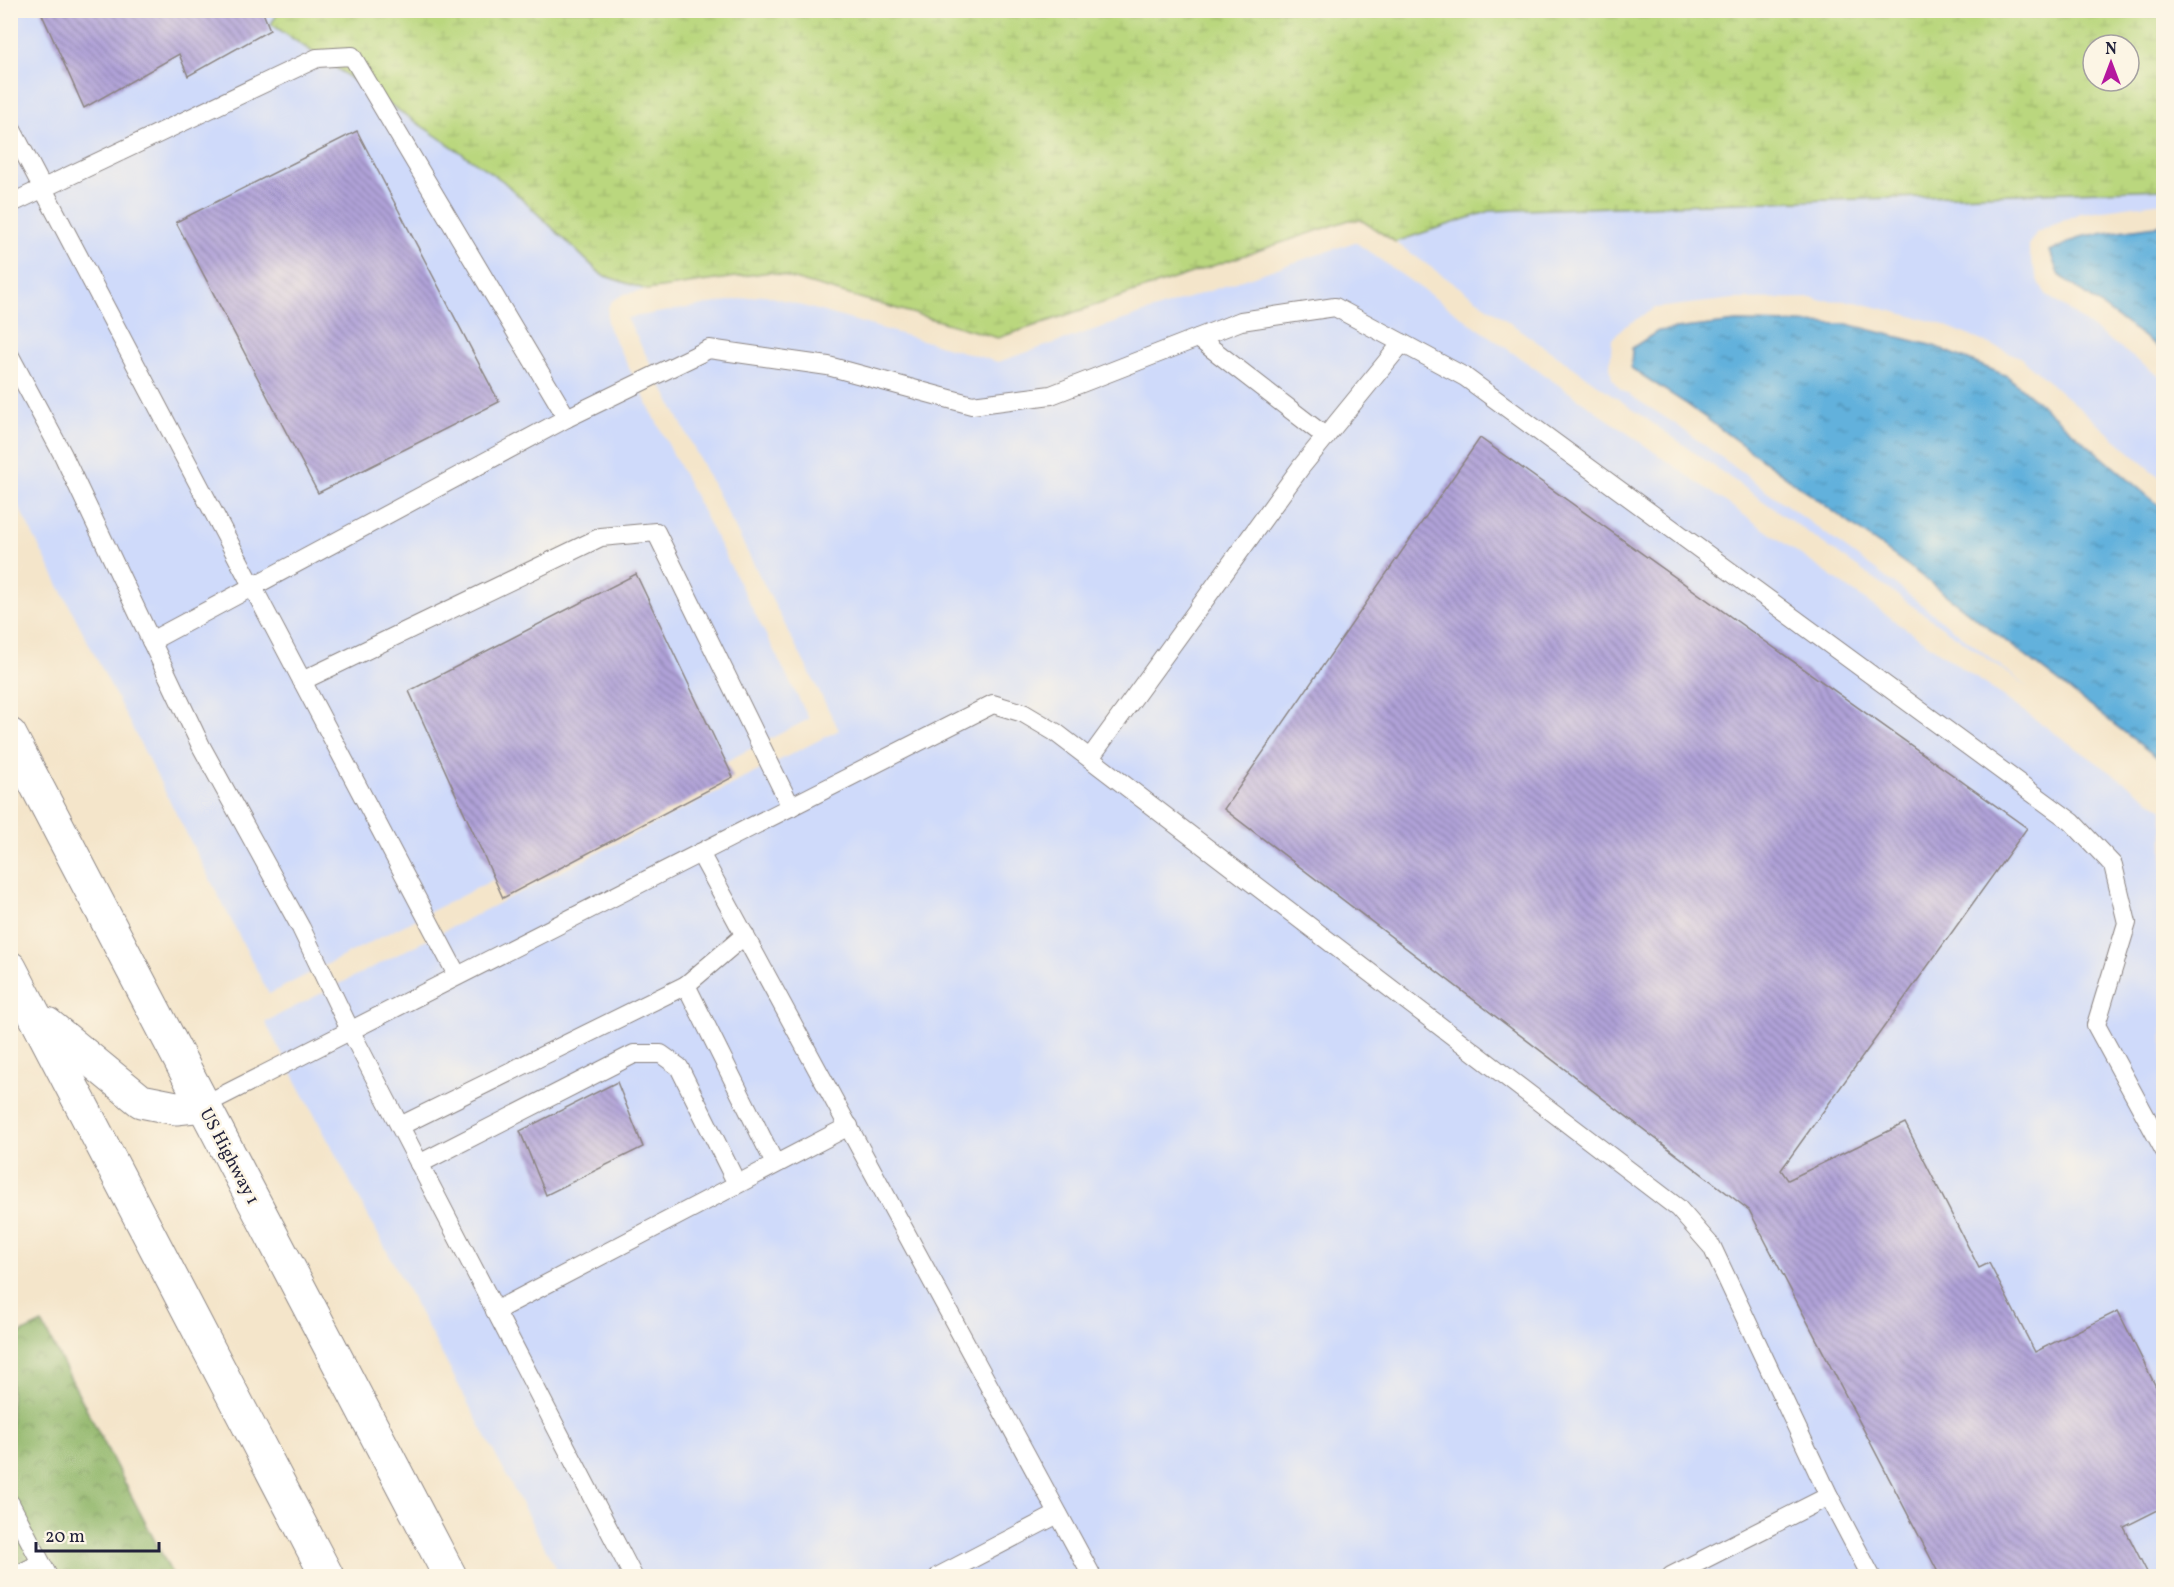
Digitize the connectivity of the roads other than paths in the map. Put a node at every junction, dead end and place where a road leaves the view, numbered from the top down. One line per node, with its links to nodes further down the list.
1 (10, 126): 2 (lane)
2 (44, 188): 3 (lane); 7 (lane); 9 (lane)
3 (10, 204)
4 (1198, 338): 5 (lane); 7 (lane); 8 (lane)
5 (1402, 343): 8 (lane); 25 (lane)
6 (10, 356): 10 (lane)
7 (567, 418): 9 (lane)
8 (1326, 437): 13 (lane)
9 (251, 587): 10 (lane); 11 (lane)
10 (151, 641): 21 (lane)
11 (302, 681): 14 (lane); 18 (lane)
12 (10, 735): 22 (main road, US Highway 1)
13 (1089, 758): 14 (lane); 30 (lane)
14 (790, 807): 15 (lane)
15 (700, 853): 16 (lane); 18 (lane)
16 (745, 935): 19 (lane); 24 (lane)
17 (10, 968): 20 (main road)
18 (457, 975): 21 (lane)
19 (686, 985): 23 (lane); 27 (lane)
20 (36, 1015): 22 (main road); 35 (main road)
21 (350, 1030): 22 (lane); 23 (lane)
22 (204, 1106): 36 (main road, US Highway 1)
23 (400, 1126): 26 (lane)
24 (849, 1126): 27 (lane); 32 (lane)
25 (2163, 1150)
26 (419, 1164): 28 (lane); 29 (lane)
27 (776, 1164): 28 (lane)
28 (737, 1184): 29 (lane)
29 (495, 1311): 37 (lane)
30 (1829, 1496): 40 (lane); 41 (lane)
31 (10, 1503): 33 (lane)
32 (1058, 1514): 38 (lane); 39 (lane)
33 (45, 1570): 34 (lane)
34 (15, 1576)
35 (327, 1576)
36 (450, 1576)
37 (633, 1576)
38 (939, 1576)
39 (1092, 1576)
40 (1671, 1576)
41 (1871, 1576)

